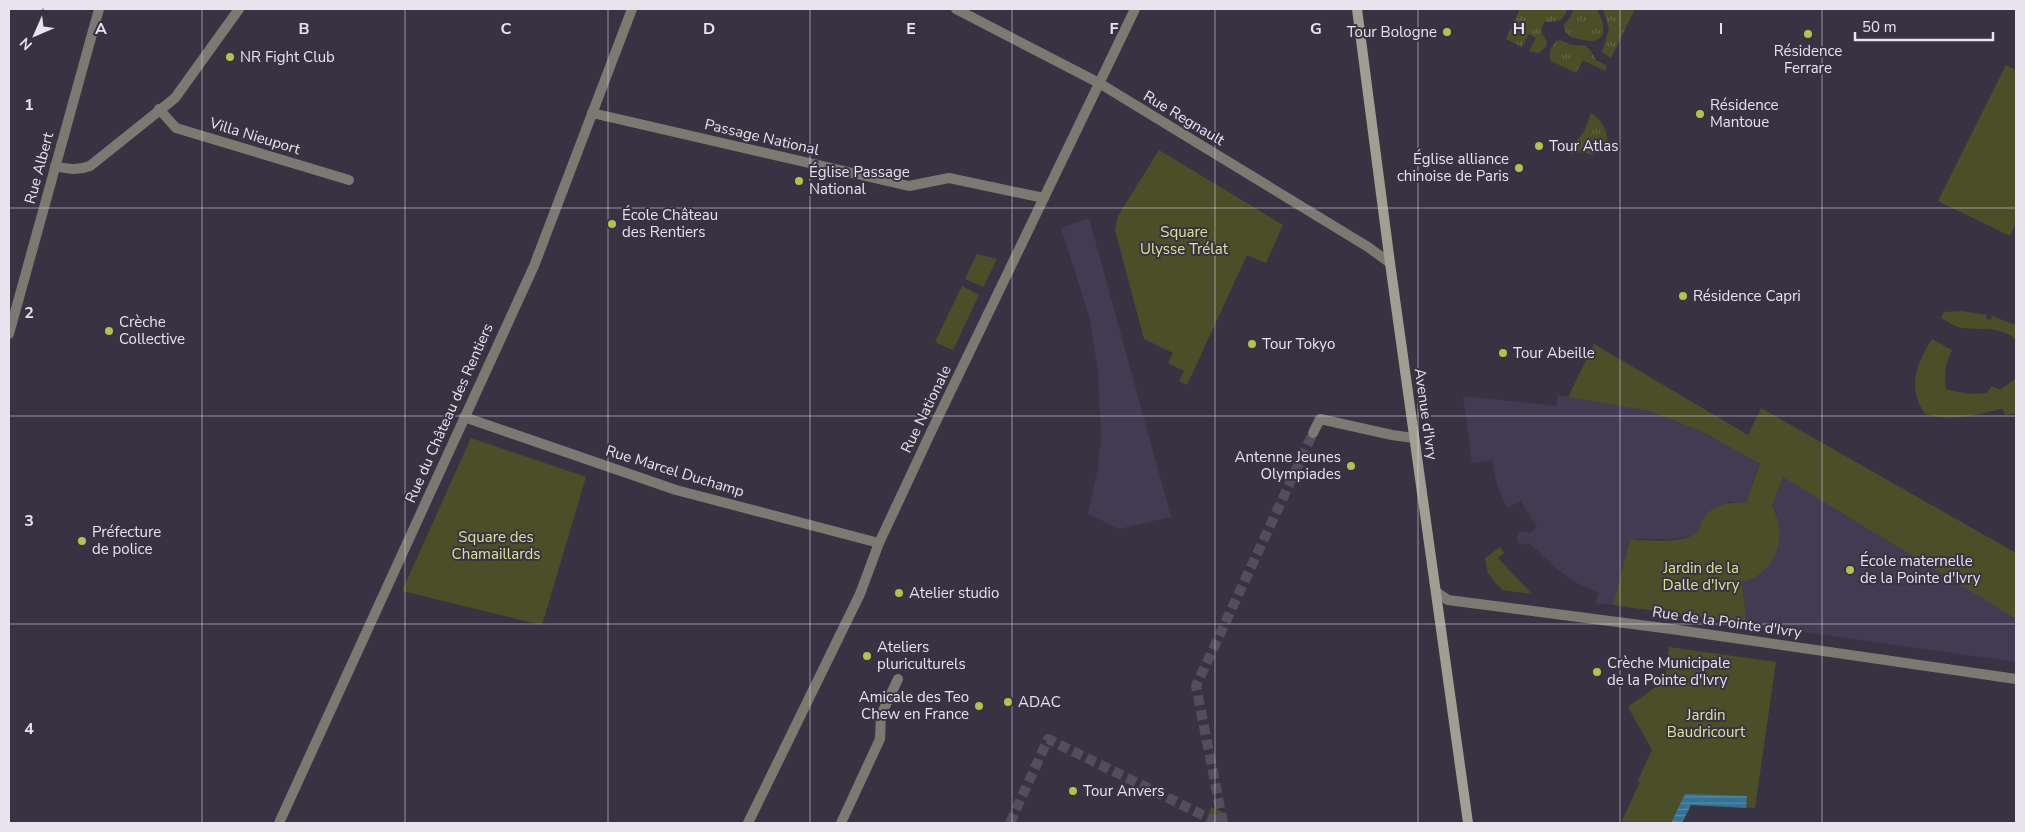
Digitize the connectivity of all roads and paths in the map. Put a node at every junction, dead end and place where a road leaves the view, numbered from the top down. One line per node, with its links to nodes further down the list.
1 (99, 9): 10 (street, Rue Albert)
2 (239, 9): 8 (street)
3 (632, 9): 9 (street, Rue du Château des Rentiers)
4 (956, 9): 7 (street, Rue Regnault)
5 (1135, 9): 7 (street, Rue Nationale)
6 (1357, 9): 13 (main road, Avenue d'Ivry)
7 (1098, 83): 12 (street, Rue Nationale); 13 (street, Rue Regnault)
8 (159, 109): 10 (street); 11 (street, Villa Nieuport)
9 (592, 113): 12 (street, Passage National); 15 (street, Rue du Château des Rentiers)
10 (55, 166): 14 (street, Rue Albert)
11 (349, 180)
12 (1044, 198): 18 (street, Rue Nationale)
13 (1390, 262): 17 (main road, Avenue d'Ivry)
14 (9, 334)
15 (464, 417): 18 (street, Rue Marcel Duchamp); 22 (street, Rue du Château des Rentiers)
16 (1313, 433): 17 (street)
17 (1414, 438): 19 (main road, Avenue d'Ivry)
18 (880, 543): 23 (street, Rue Nationale)
19 (1436, 592): 21 (street, Rue de la Pointe d'Ivry); 25 (main road, Avenue d'Ivry)
20 (898, 679): 24 (street)
21 (2016, 680)
22 (278, 823)
23 (748, 823)
24 (841, 823)
25 (1468, 823)

